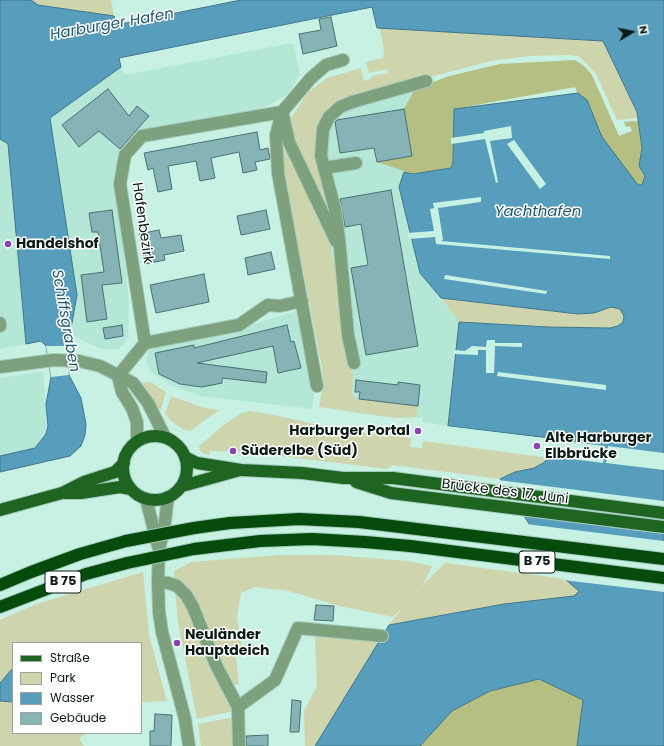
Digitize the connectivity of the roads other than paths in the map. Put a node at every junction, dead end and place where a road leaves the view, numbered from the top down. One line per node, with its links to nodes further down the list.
1 (343, 60): 3 (street)
2 (426, 81): 5 (street)
3 (282, 112): 6 (street); 7 (street); 10 (street, Hafenbezirk)
4 (356, 163): 5 (street)
5 (324, 168): 6 (street)
6 (340, 255): 11 (street)
7 (302, 301): 10 (street); 14 (street)
8 (0, 322): 9 (street)
9 (0, 326)
10 (145, 343): 13 (street)
11 (354, 363)
12 (0, 367): 13 (street)
13 (118, 376): 15 (street); 16 (street)
14 (317, 386)
15 (165, 438): 16 (main road); 17 (main road)
16 (137, 441): 18 (main road)
17 (185, 456): 19 (main road, Brücke des 17. Juni); 21 (main road)
18 (124, 463): 22 (main road); 23 (main road)
19 (241, 470): 20 (main road, Brücke des 17. Juni); 21 (main road, Brücke des 17. Juni)
20 (344, 478): 27 (main road, Brücke des 17. Juni); 28 (main road, Brücke des 17. Juni)
21 (182, 486): 24 (main road)
22 (131, 489): 23 (main road); 25 (main road)
23 (62, 493): 26 (main road)
24 (168, 497): 25 (main road); 29 (street)
25 (146, 499): 29 (street)
26 (0, 510)
27 (664, 513)
28 (664, 526)
29 (159, 549): 32 (street)
30 (664, 559): 33 (highway, B 75, bridge)
31 (664, 578): 34 (highway, B 75, bridge)
32 (158, 582): 36 (street); 37 (street)
33 (0, 585)
34 (0, 607)
35 (382, 636): 36 (street)
36 (238, 707): 38 (street)
37 (189, 746)
38 (239, 746)

